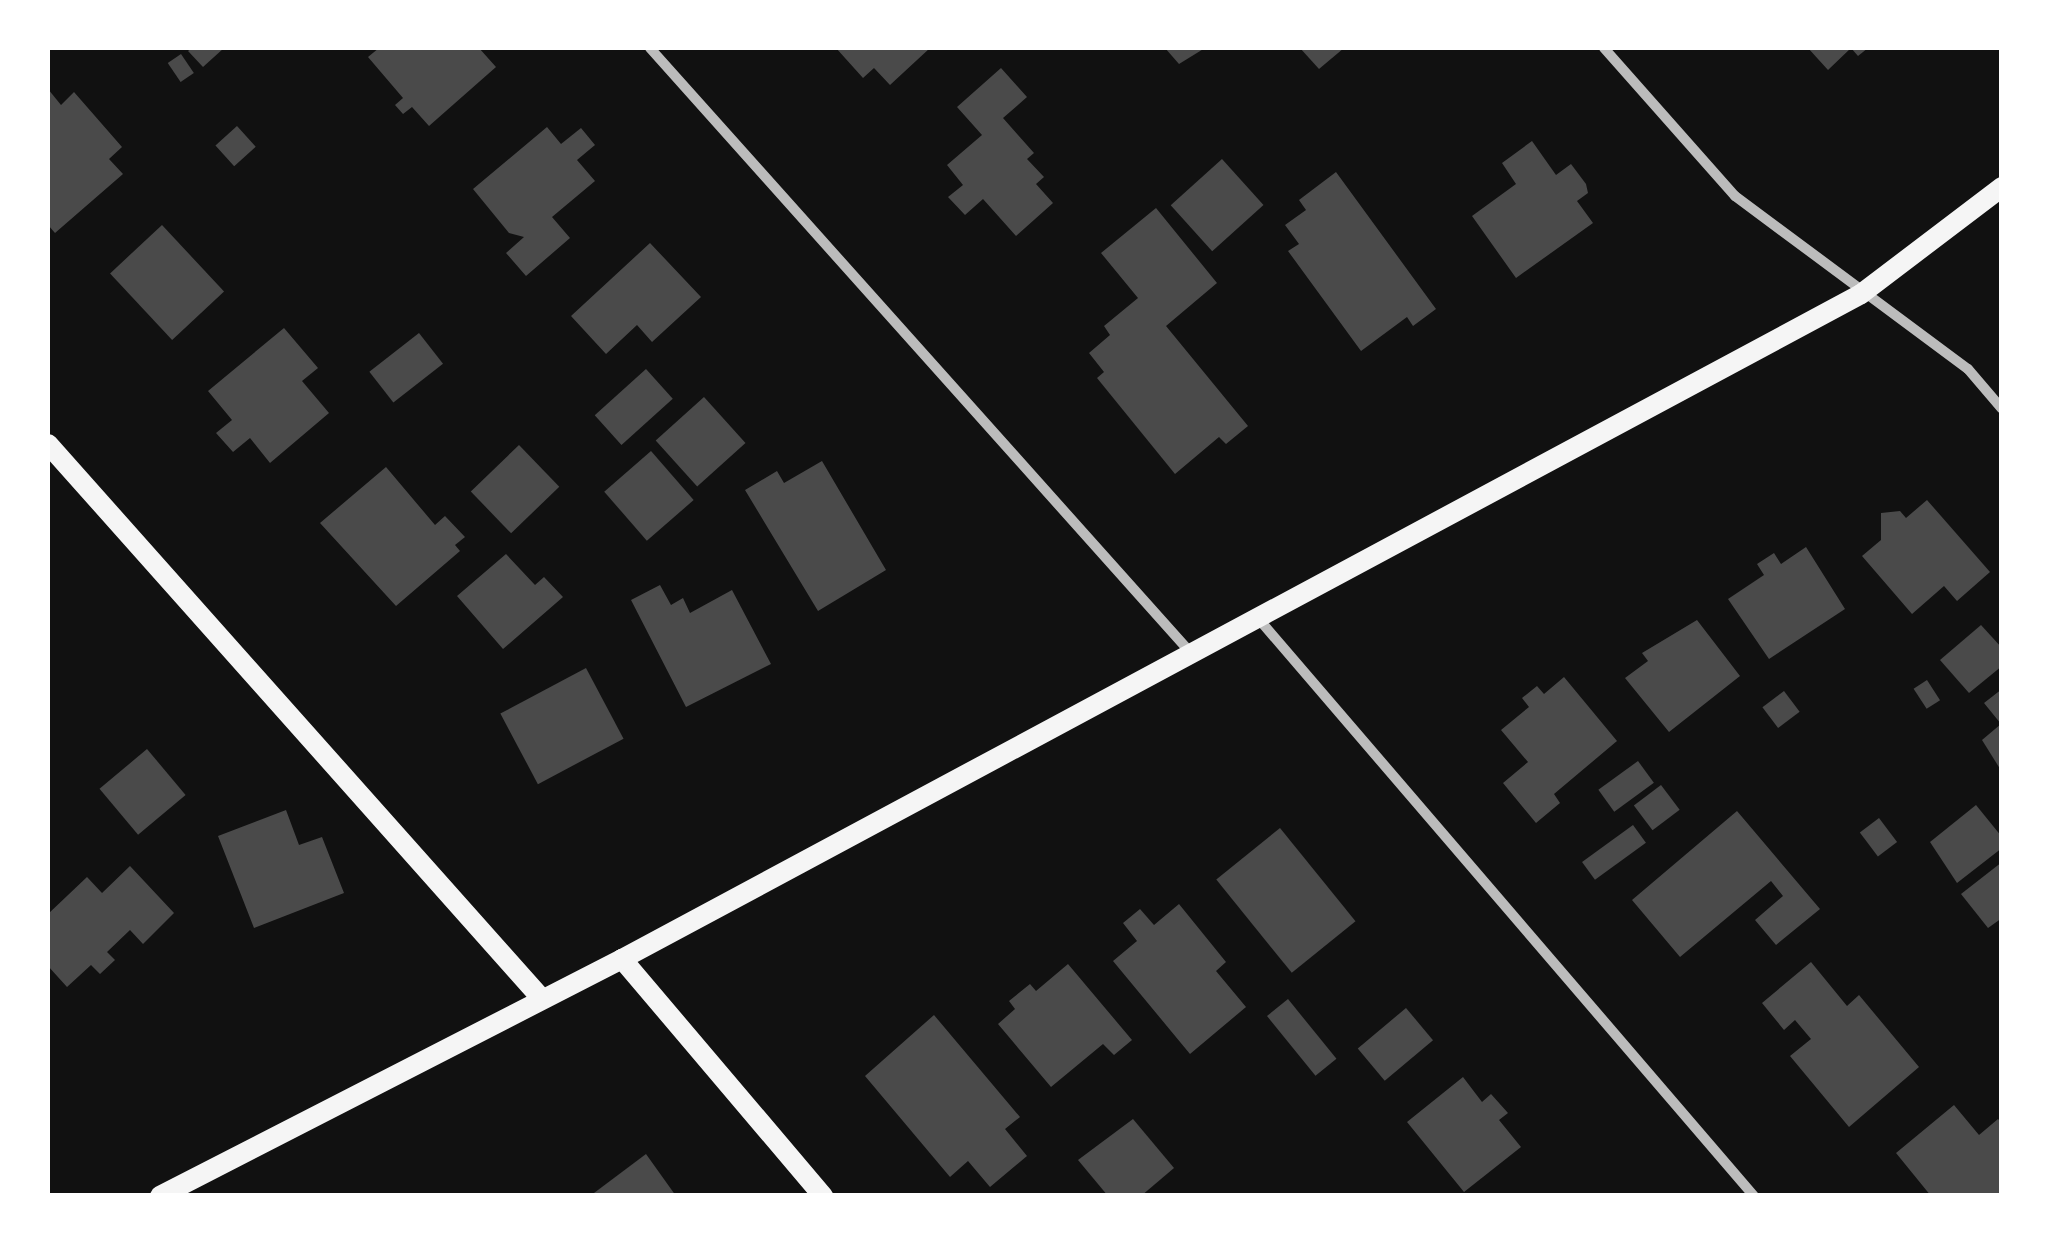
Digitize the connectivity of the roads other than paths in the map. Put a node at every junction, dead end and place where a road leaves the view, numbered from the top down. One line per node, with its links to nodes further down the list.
1 (650, 48): 8 (street)
2 (1604, 48): 4 (street)
3 (2002, 187): 4 (main road)
4 (1861, 294): 5 (street); 7 (main road)
5 (2002, 409)
6 (48, 444): 10 (main road)
7 (1257, 616): 8 (main road); 13 (street)
8 (1190, 652): 9 (main road)
9 (622, 959): 10 (main road); 12 (main road)
10 (541, 998): 11 (main road)
11 (160, 1196)
12 (823, 1196)
13 (1754, 1196)

